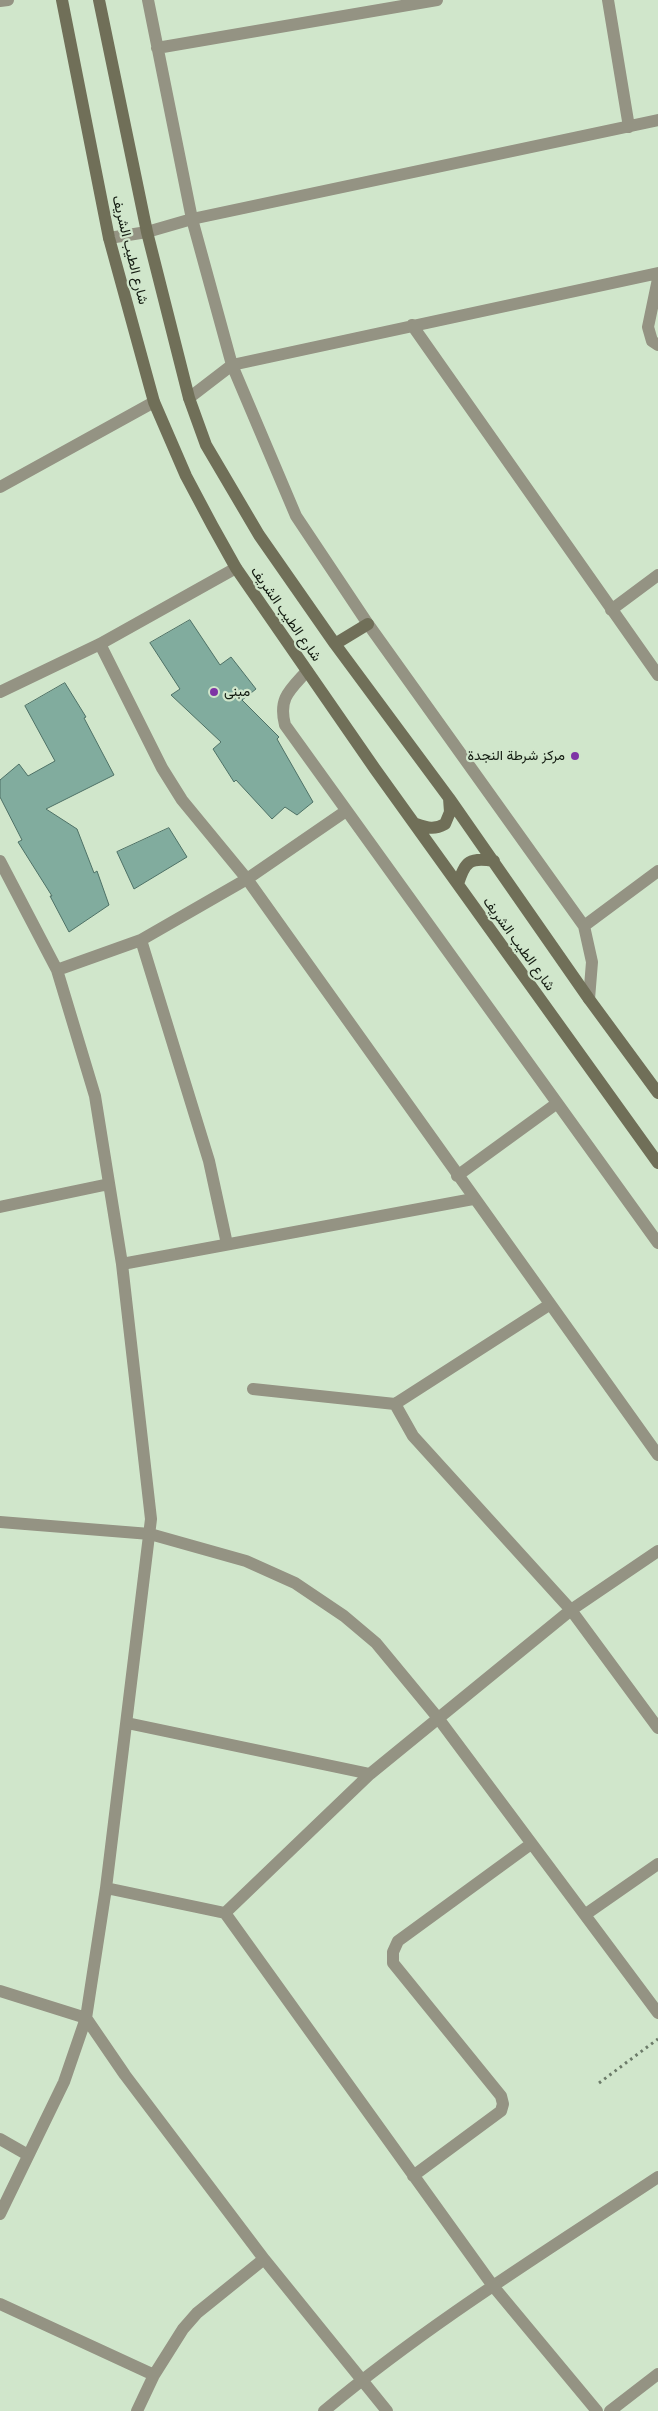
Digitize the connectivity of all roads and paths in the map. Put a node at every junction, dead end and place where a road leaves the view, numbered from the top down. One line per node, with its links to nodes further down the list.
1 (8, 0): 7 (street)
2 (62, 0): 13 (main road, شارع الطيب الشريف)
3 (99, 0): 12 (main road, شارع الطيب الشريف)
4 (148, 0): 8 (street)
5 (437, 0): 8 (street)
6 (608, 0): 10 (street)
7 (0, 1)
8 (157, 48): 11 (street)
9 (658, 120): 10 (street)
10 (629, 127): 11 (street)
11 (192, 219): 12 (street); 18 (street)
12 (147, 232): 13 (street); 19 (main road, شارع الطيب الشريف)
13 (109, 238): 20 (main road, شارع الطيب الشريف)
14 (658, 273): 16 (street)
15 (658, 279): 17 (street)
16 (412, 325): 18 (street); 24 (street)
17 (658, 345)
18 (232, 365): 19 (street); 25 (street)
19 (189, 398): 27 (main road, شارع الطيب الشريف)
20 (154, 402): 21 (street); 22 (main road, شارع الطيب الشريف)
21 (0, 486)
22 (236, 568): 26 (street); 28 (main road, شارع الطيب الشريف)
23 (658, 575): 24 (street)
24 (611, 610): 29 (street)
25 (368, 624): 27 (main road); 39 (street)
26 (100, 644): 30 (street); 37 (street)
27 (335, 644): 31 (main road, شارع الطيب الشريف)
28 (307, 671): 32 (street); 33 (main road, شارع الطيب الشريف)
29 (658, 675)
30 (0, 692)
31 (449, 798): 33 (main road); 34 (main road, شارع الطيب الشريف)
32 (346, 811): 37 (street); 44 (street)
33 (416, 824): 38 (main road, شارع الطيب الشريف)
34 (494, 861): 38 (main road); 42 (main road, شارع الطيب الشريف)
35 (1, 866): 41 (street)
36 (658, 871): 39 (street)
37 (246, 879): 40 (street); 46 (street)
38 (458, 884): 45 (main road, شارع الطيب الشريف)
39 (584, 926): 42 (street)
40 (141, 940): 41 (street); 51 (street)
41 (56, 970): 47 (street)
42 (589, 999): 43 (main road, شارع الطيب الشريف)
43 (656, 1087)
44 (556, 1104): 46 (street); 50 (street)
45 (658, 1163)
46 (457, 1176): 48 (street)
47 (109, 1184): 49 (street); 52 (street)
48 (473, 1199): 51 (street); 53 (street)
49 (0, 1207)
50 (658, 1243)
51 (227, 1244): 52 (street)
52 (122, 1264): 58 (street)
53 (549, 1305): 55 (street); 56 (street)
54 (253, 1389): 55 (street)
55 (395, 1404): 60 (street)
56 (658, 1455)
57 (0, 1522): 58 (street)
58 (150, 1534): 61 (street); 62 (street)
59 (658, 1551): 60 (street)
60 (570, 1610): 61 (street); 63 (street)
61 (438, 1718): 64 (street); 65 (street)
62 (127, 1723): 64 (street); 67 (street)
63 (658, 1728)
64 (370, 1774): 68 (street)
65 (531, 1844): 69 (street); 77 (street)
66 (658, 1864): 69 (street)
67 (106, 1888): 68 (street); 72 (street)
68 (225, 1912): 77 (street)
69 (586, 1914): 71 (street)
70 (0, 1991): 72 (street)
71 (658, 2013)
72 (86, 2018): 76 (street); 80 (street)
73 (658, 2039): 74 (path)
74 (599, 2083)
75 (0, 2140): 76 (street)
76 (28, 2155): 79 (street)
77 (413, 2176): 81 (street)
78 (658, 2177): 81 (street)
79 (0, 2214)
80 (264, 2259): 84 (street); 85 (street)
81 (493, 2286): 85 (street); 89 (street)
82 (0, 2304): 84 (street)
83 (658, 2374): 90 (street)
84 (154, 2375): 86 (street)
85 (361, 2380): 87 (street); 88 (street)
86 (138, 2411)
87 (324, 2411)
88 (387, 2411)
89 (597, 2411)
90 (610, 2411)

